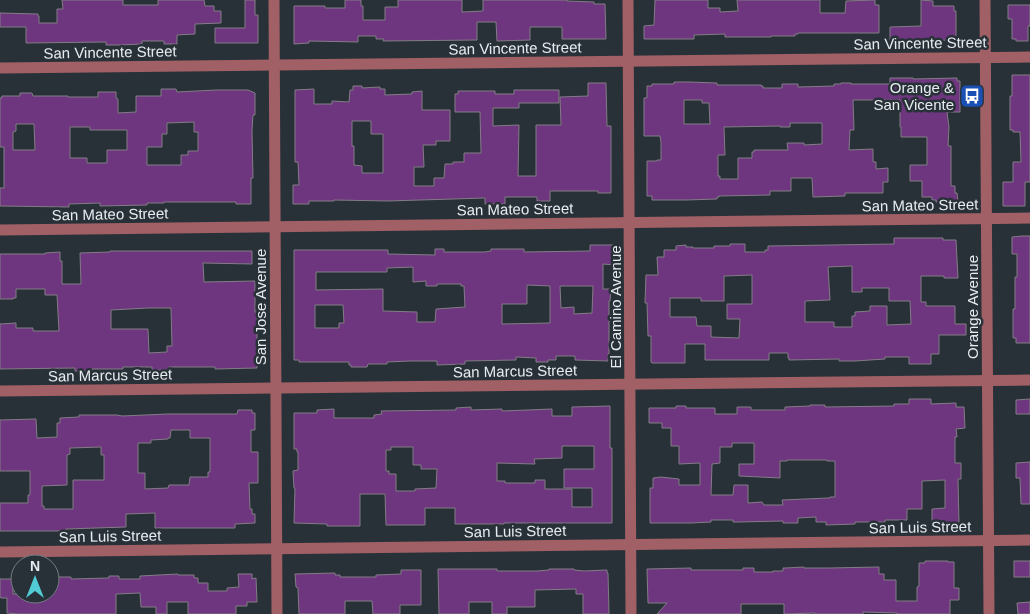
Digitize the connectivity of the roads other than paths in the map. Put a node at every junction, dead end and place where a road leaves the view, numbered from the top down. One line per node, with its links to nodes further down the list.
1 (274, 0): 7 (street, San Jose Avenue)
2 (628, 0): 6 (street, El Camino Avenue)
3 (985, 0): 4 (street, Orange Avenue)
4 (985, 57): 5 (street, San Vincente Street); 6 (street, San Vincente Street); 10 (street, Orange Avenue)
5 (1030, 57)
6 (628, 61): 7 (street, San Vincente Street); 11 (street, El Camino Avenue)
7 (274, 66): 8 (street, San Vincente Street); 12 (street, San Jose Avenue)
8 (0, 68)
9 (1030, 218): 10 (street, San Mateo Street)
10 (986, 219): 11 (street, San Mateo Street); 14 (street, Orange Avenue)
11 (629, 223): 12 (street, San Mateo Street); 16 (street, El Camino Avenue)
12 (275, 227): 13 (street, San Mateo Street); 17 (street, San Jose Avenue)
13 (0, 230)
14 (987, 380): 15 (street, San Marcus Street); 16 (street, San Marcus Street); 20 (street, Orange Avenue)
15 (1030, 380)
16 (630, 384): 17 (street, San Marcus Street); 21 (street, El Camino Avenue)
17 (276, 388): 18 (street, San Marcus Street); 22 (street, San Jose Avenue)
18 (0, 391)
19 (1030, 540): 20 (street, San Luis Street)
20 (988, 541): 21 (street, San Luis Street); 26 (street, Orange Avenue)
21 (631, 545): 22 (street, San Luis Street); 25 (street, El Camino Avenue)
22 (277, 549): 23 (street, San Luis Street); 24 (street, San Jose Avenue)
23 (0, 552)
24 (277, 614)
25 (631, 614)
26 (989, 614)

